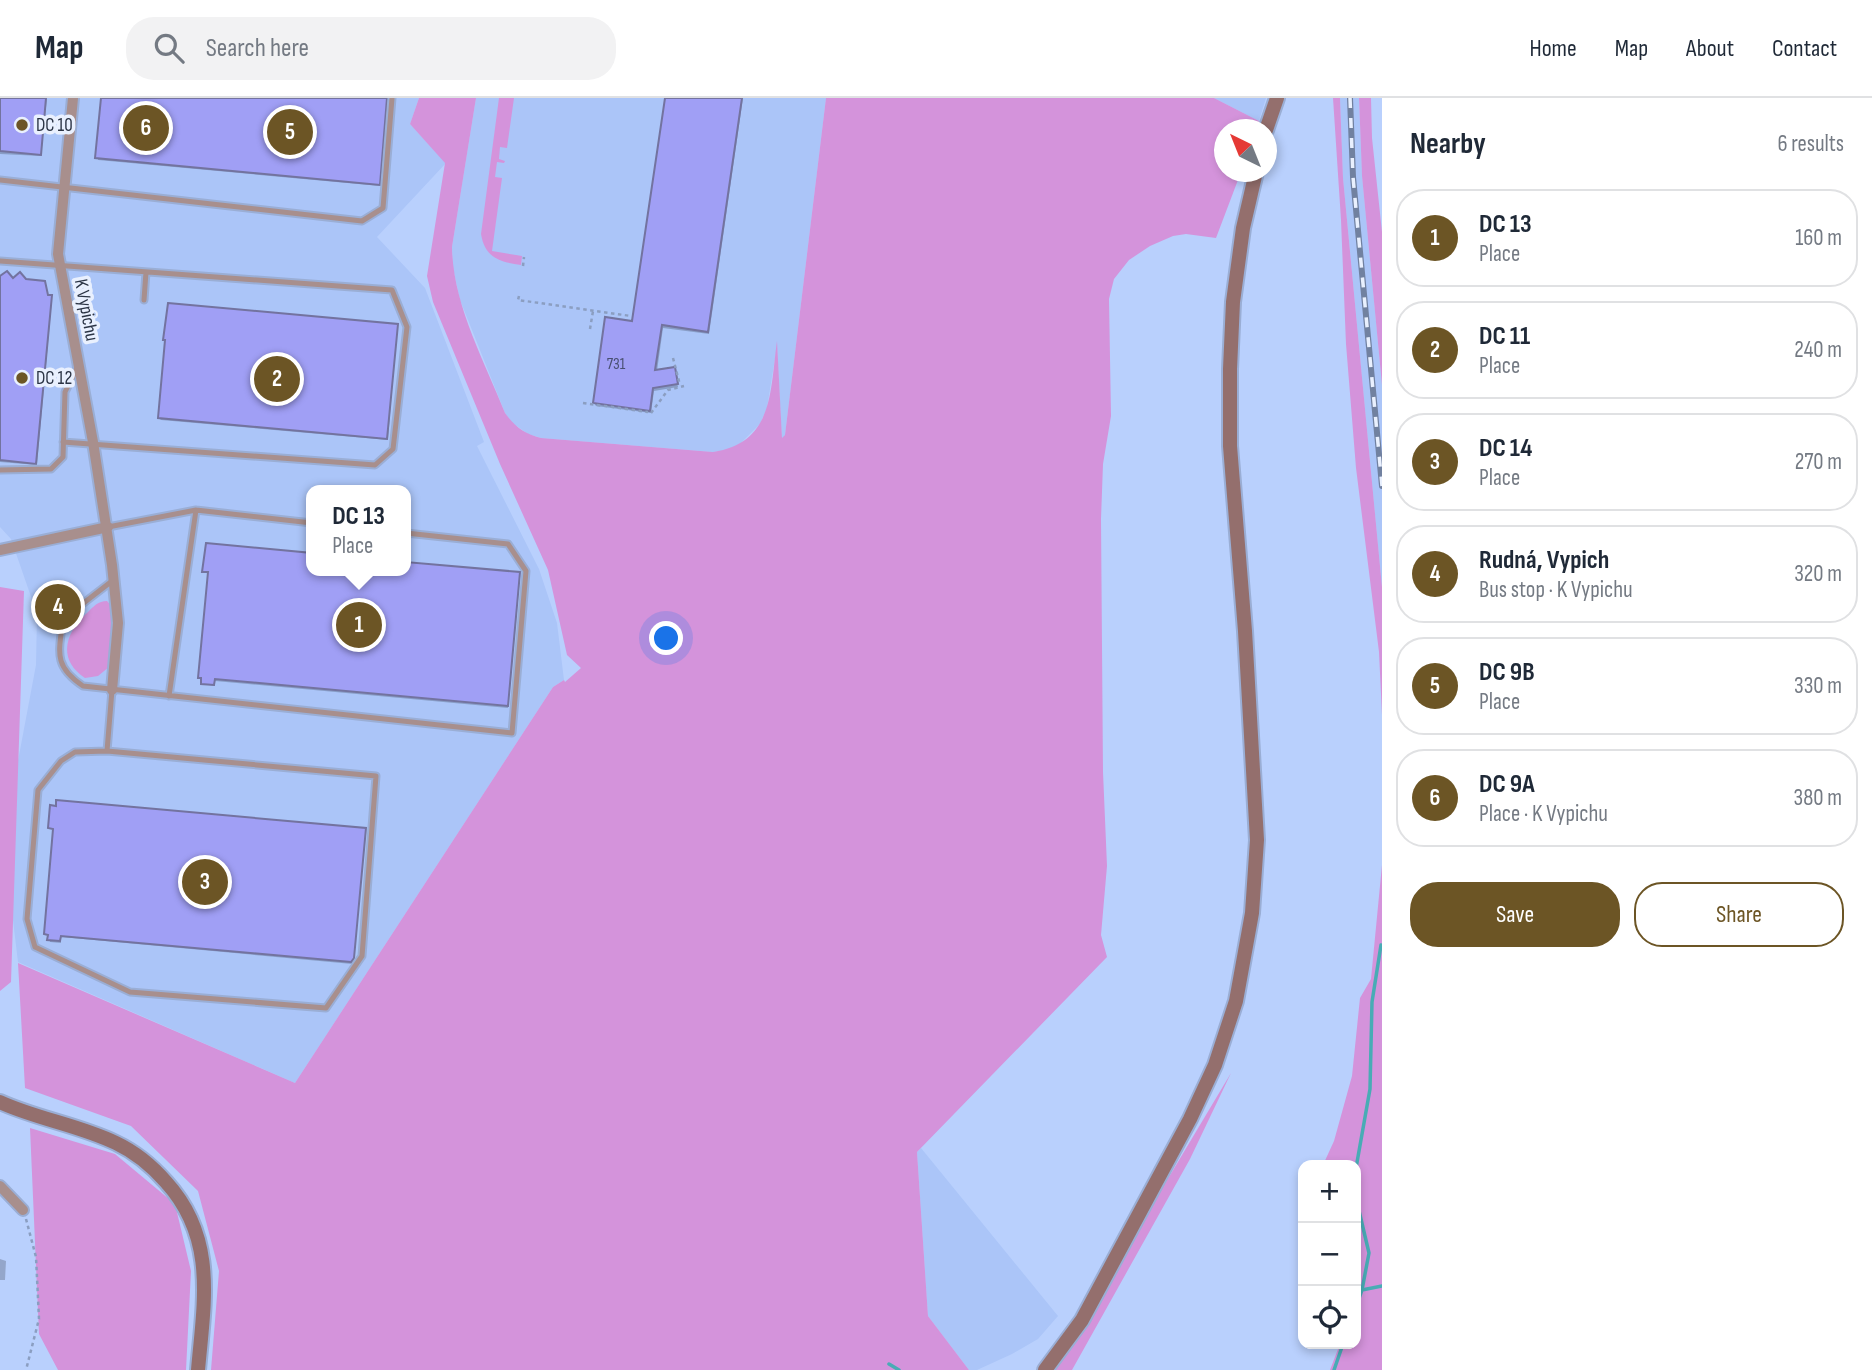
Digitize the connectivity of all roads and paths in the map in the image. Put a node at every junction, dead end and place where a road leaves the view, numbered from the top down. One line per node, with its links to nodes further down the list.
1 (73, 98): 7 (street, K Vypichu)
2 (392, 98): 7 (lane)
3 (1277, 98): 4 (street)
4 (1270, 119)
5 (0, 180): 7 (lane)
6 (1254, 182): 38 (street)
7 (63, 187): 10 (street, K Vypichu)
8 (524, 257): 11 (path)
9 (0, 261): 10 (lane)
10 (59, 266): 12 (lane); 19 (street, K Vypichu)
11 (523, 266)
12 (146, 272): 14 (lane); 22 (lane)
13 (519, 296): 15 (path)
14 (144, 300)
15 (593, 311): 16 (path); 17 (path)
16 (631, 316)
17 (590, 329)
18 (673, 358): 20 (path)
19 (79, 365): 21 (lane); 22 (street, K Vypichu)
20 (583, 403)
21 (63, 442): 22 (lane); 23 (lane)
22 (93, 442): 26 (street, K Vypichu)
23 (0, 470)
24 (196, 510): 25 (lane); 26 (lane); 31 (lane)
25 (306, 522)
26 (107, 527): 28 (street); 29 (street, K Vypichu)
27 (411, 534): 31 (lane)
28 (0, 550)
29 (114, 580): 30 (street, K Vypichu); 30 (lane)
30 (112, 690): 31 (lane); 32 (lane)
31 (169, 696)
32 (107, 751): 32 (lane)
33 (0, 1101): 37 (street)
34 (0, 1186): 35 (street)
35 (23, 1210): 36 (path)
36 (26, 1370)
37 (198, 1370)
38 (1045, 1370)

